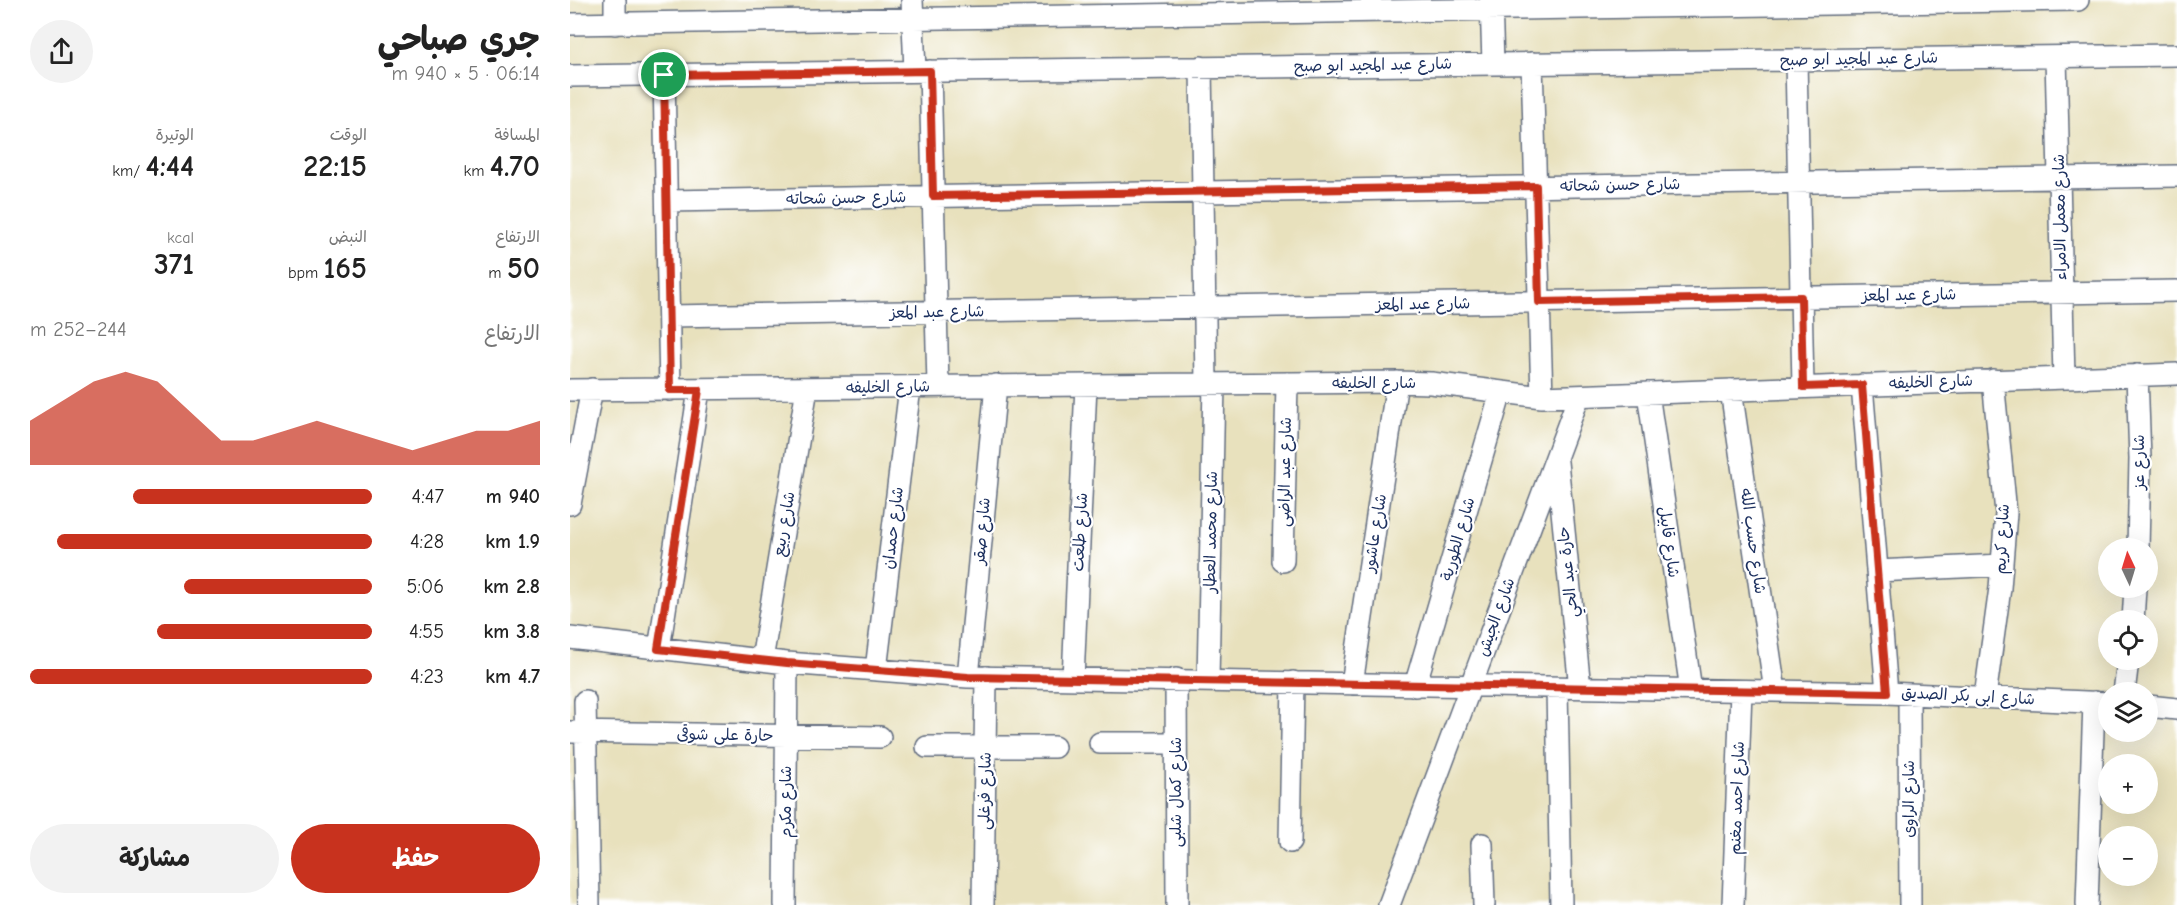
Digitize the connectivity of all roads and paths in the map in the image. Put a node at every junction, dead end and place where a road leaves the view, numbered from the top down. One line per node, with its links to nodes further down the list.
1 (615, 0): 9 (street)
2 (2068, 0): 3 (street); 4 (street)
3 (2078, 0)
4 (1781, 3): 5 (street)
5 (1491, 5): 6 (street); 14 (street)
6 (1204, 7): 7 (street)
7 (913, 10): 9 (street); 16 (street)
8 (570, 24): 9 (street)
9 (615, 24)
10 (2177, 55): 11 (street, شارع عبد المجيد ابو صبح)
11 (2056, 57): 12 (street, شارع عبد المجيد ابو صبح); 20 (street, شارع معمل الامراء)
12 (1796, 60): 13 (street, شارع عبد المجيد ابو صبح); 21 (street)
13 (1532, 63): 14 (street, شارع عبد المجيد ابو صبح); 22 (street)
14 (1493, 64): 15 (street, شارع عبد المجيد ابو صبح)
15 (1201, 67): 16 (street, شارع عبد المجيد ابو صبح); 23 (street, شارع محمد العطار)
16 (922, 71): 17 (street, شارع عبد المجيد ابو صبح); 24 (street)
17 (664, 75): 18 (street, شارع عبد المجيد ابو صبح); 25 (street)
18 (570, 76)
19 (2177, 176): 20 (street, شارع حسن شحاته)
20 (2059, 178): 21 (street, شارع حسن شحاته); 27 (street, شارع معمل الامراء)
21 (1799, 182): 22 (street, شارع حسن شحاته); 28 (street)
22 (1536, 186): 23 (street, شارع حسن شحاته); 29 (street)
23 (1203, 192): 24 (street, شارع حسن شحاته); 30 (street, شارع محمد العطار)
24 (933, 196): 25 (street, شارع حسن شحاته); 31 (street)
25 (667, 201): 32 (street)
26 (2177, 291): 27 (street, شارع عبد المعز)
27 (2062, 293): 28 (street, شارع عبد المعز); 35 (street, شارع معمل الامراء)
28 (1801, 297): 29 (street, شارع عبد المعز); 45 (street)
29 (1539, 302): 30 (street, شارع عبد المعز); 55 (street)
30 (1205, 307): 31 (street, شارع عبد المعز); 38 (street, شارع محمد العطار)
31 (936, 312): 32 (street, شارع عبد المعز); 43 (street)
32 (669, 316): 49 (street)
33 (2177, 374): 34 (street, شارع الخليفه)
34 (2137, 375): 35 (street, شارع الخليفه); 58 (street, شارع عز)
35 (2064, 378): 36 (street, شارع الخليفه)
36 (1993, 380): 42 (street, شارع الخليفه); 60 (street, شارع كريم)
37 (1398, 381): 39 (street, شارع الخليفه); 52 (street, شارع الخليفه); 72 (street, شارع عاشور)
38 (1210, 383): 39 (street, شارع الخليفه); 41 (street, شارع الخليفه); 70 (street, شارع محمد العطار)
39 (1287, 383): 59 (street, شارع عبد الراضى)
40 (996, 385): 41 (street, شارع الخليفه); 43 (street, شارع الخليفه); 67 (street, شارع صقر)
41 (1086, 385): 68 (street, شارع طلعت)
42 (1862, 385): 45 (street, شارع الخليفه); 61 (street)
43 (938, 386): 44 (street, شارع الخليفه)
44 (910, 387): 46 (street, شارع الخليفه); 66 (street, شارع حمدان)
45 (1803, 387): 51 (street, شارع الخليفه)
46 (807, 388): 50 (street, شارع الخليفه); 64 (street, شارع ربيع)
47 (592, 389): 48 (street, شارع الخليفه); 49 (street, شارع الخليفه); 57 (street)
48 (570, 390)
49 (670, 390): 50 (street, شارع الخليفه)
50 (699, 390): 63 (street)
51 (1731, 390): 53 (street, شارع الخليفه); 79 (street, شارع حسب الله)
52 (1501, 392): 55 (street, شارع الخليفه); 73 (street, شارع الطورية)
53 (1648, 393): 54 (street, شارع الخليفه); 77 (street, شارع قابيل)
54 (1579, 396): 55 (street, شارع الخليفه); 56 (street, شارع الجيش)
55 (1542, 397)
56 (1557, 456): 74 (street, شارع الجيش); 76 (street, حارة عبد الحي)
57 (570, 504)
58 (2138, 538)
59 (1282, 561)
60 (2002, 565): 61 (street); 82 (street, شارع كريم)
61 (1877, 572): 80 (street)
62 (570, 638): 63 (street, شارع ابى بكر الصديق)
63 (658, 649): 64 (street, شارع ابى بكر الصديق)
64 (762, 660): 65 (street, شارع ابى بكر الصديق)
65 (787, 663): 66 (street, شارع ابى بكر الصديق); 88 (street, شارع مكرم)
66 (876, 670): 67 (street, شارع ابى بكر الصديق)
67 (977, 677): 68 (street, شارع ابى بكر الصديق); 94 (street, شارع فرغلى)
68 (1073, 679): 69 (street, شارع ابى بكر الصديق)
69 (1176, 679): 70 (street, شارع ابى بكر الصديق); 92 (street, شارع كمال شلبى)
70 (1208, 680): 71 (street, شارع ابى بكر الصديق)
71 (1293, 682): 72 (street, شارع ابى بكر الصديق); 96 (street)
72 (1352, 684): 73 (street, شارع ابى بكر الصديق)
73 (1415, 686): 74 (street, شارع ابى بكر الصديق)
74 (1470, 687): 75 (street, شارع ابى بكر الصديق); 102 (street, شارع الجيش)
75 (1557, 688): 76 (street, شارع ابى بكر الصديق); 104 (street)
76 (1580, 688): 77 (street, شارع ابى بكر الصديق)
77 (1691, 690): 78 (street, شارع ابى بكر الصديق)
78 (1741, 691): 79 (street, شارع ابى بكر الصديق); 105 (street, شارع احمد مغنم)
79 (1775, 691): 80 (street, شارع ابى بكر الصديق)
80 (1887, 693): 81 (street, شارع ابى بكر الصديق)
81 (1909, 694): 82 (street, شارع ابى بكر الصديق); 106 (street, شارع الراوى)
82 (1985, 697): 84 (street, شارع ابى بكر الصديق)
83 (585, 701): 87 (street)
84 (2098, 703)
85 (2158, 707): 86 (street)
86 (2177, 710)
87 (578, 732): 88 (street, حارة على شوقى); 98 (street)
88 (786, 736): 89 (street, حارة على شوقى); 99 (street, شارع مكرم)
89 (880, 738)
90 (2098, 742): 107 (street)
91 (1100, 743): 92 (street)
92 (1176, 743): 101 (street, شارع كمال شلبى)
93 (927, 747): 94 (street)
94 (986, 747): 95 (street); 100 (street, شارع فرغلى)
95 (1054, 747)
96 (1290, 842)
97 (1482, 844): 103 (street)
98 (589, 905)
99 (785, 905)
100 (983, 905)
101 (1177, 905)
102 (1389, 905)
103 (1484, 905)
104 (1561, 905)
105 (1733, 905)
106 (1910, 905)
107 (2087, 905)

